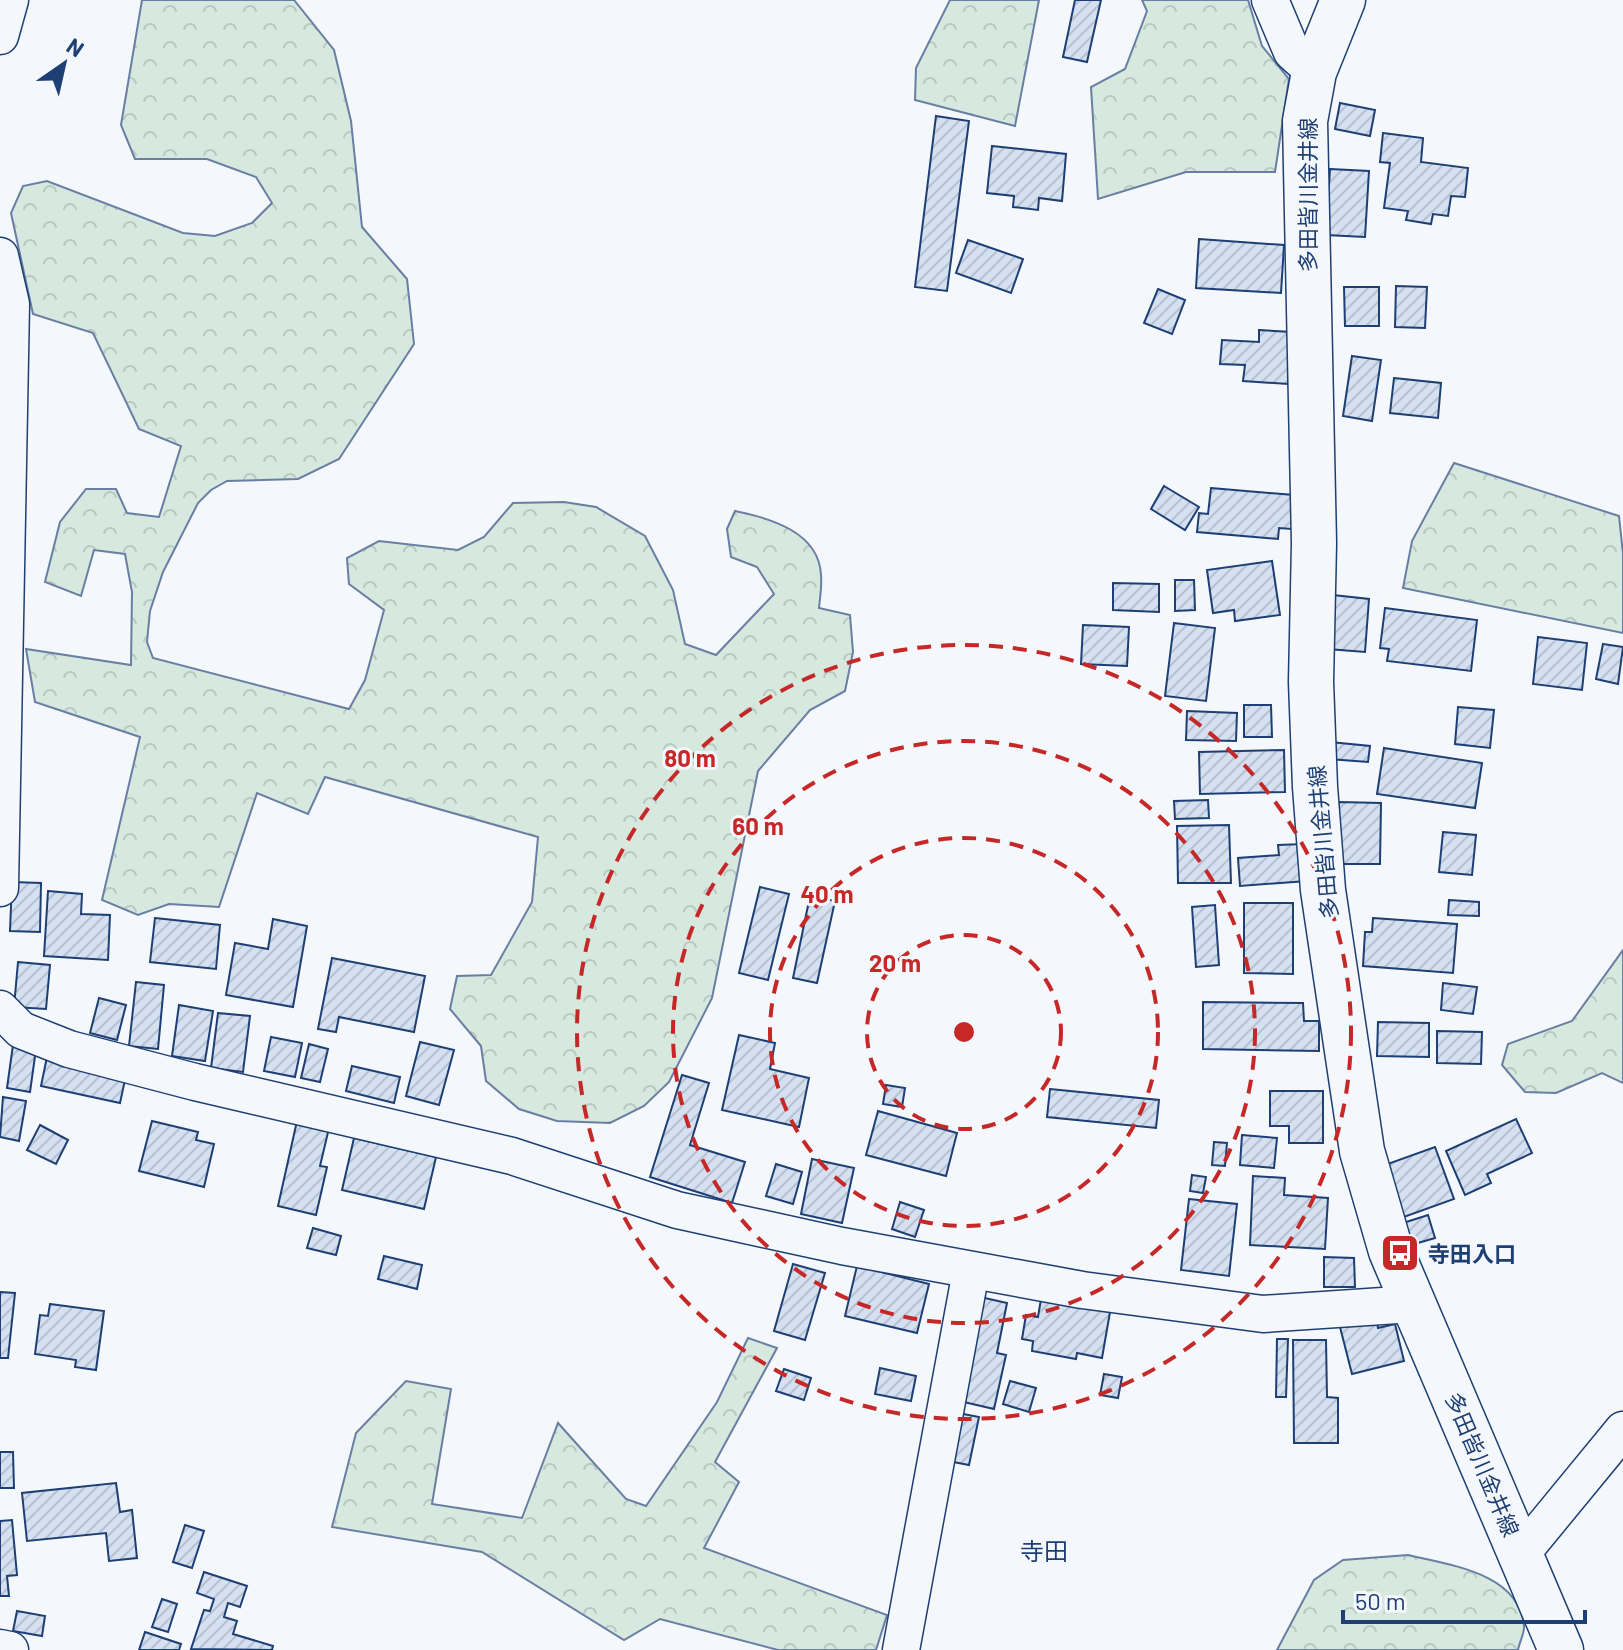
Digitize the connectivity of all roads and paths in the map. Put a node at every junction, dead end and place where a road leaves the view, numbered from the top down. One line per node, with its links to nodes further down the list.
1 (10, 0): 4 (street)
2 (1270, 0): 5 (street)
3 (1343, 0): 5 (main road, 多田皆川金井線)
4 (0, 36)
5 (1314, 72): 10 (main road, 多田皆川金井線)
6 (0, 256): 7 (street)
7 (0, 888)
8 (0, 1009): 9 (street)
9 (971, 1271): 10 (street); 15 (street)
10 (1413, 1304): 12 (main road, 多田皆川金井線)
11 (1623, 1430): 12 (street)
12 (1521, 1554): 16 (main road, 多田皆川金井線)
13 (0, 1648): 14 (street)
14 (10, 1650)
15 (901, 1650)
16 (1561, 1650)

